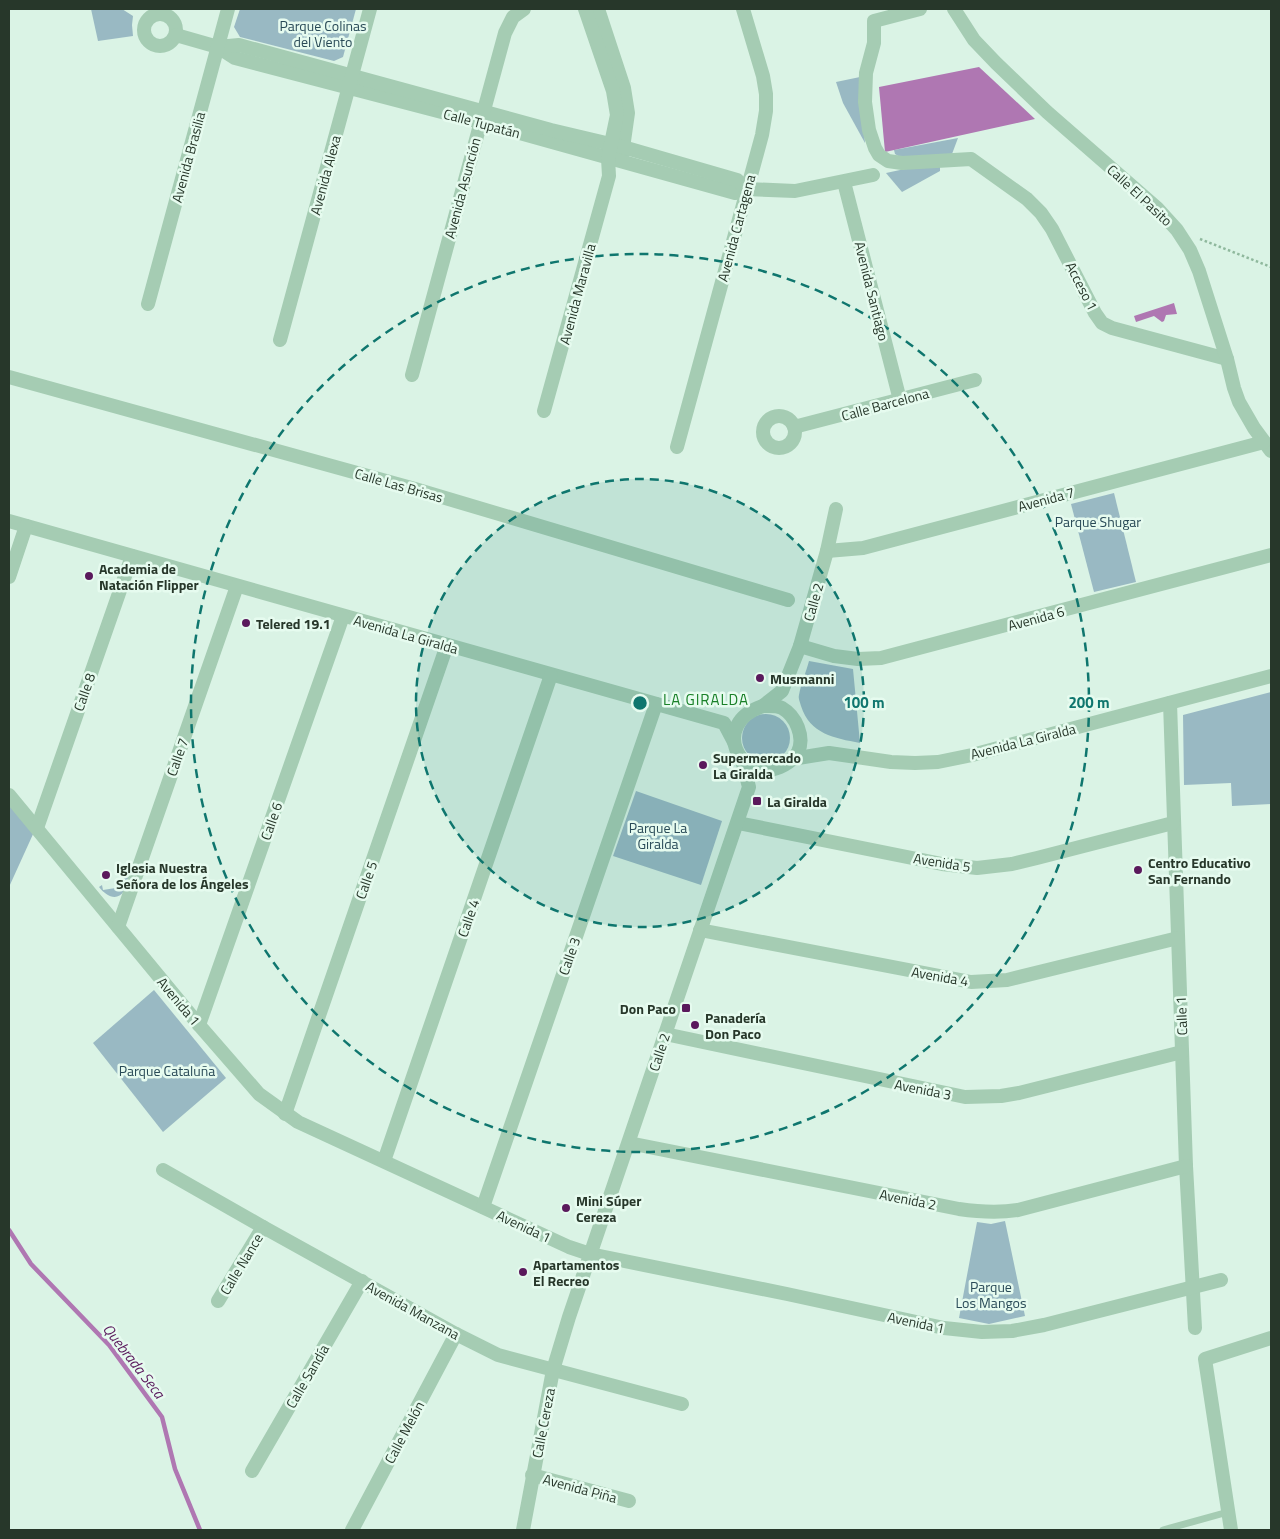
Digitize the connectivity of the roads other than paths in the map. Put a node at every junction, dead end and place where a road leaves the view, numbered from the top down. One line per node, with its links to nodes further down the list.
1 (228, 9): 10 (street, Avenida Brasilia)
2 (370, 9): 11 (street, Avenida Alexa)
3 (524, 9): 12 (street, Avenida Asunción)
4 (585, 9): 13 (street, Avenida Maravilla)
5 (598, 9): 13 (street, Avenida Maravilla)
6 (743, 9): 16 (street, Avenida Cartagena)
7 (920, 9): 19 (street, Acceso 1)
8 (954, 9): 19 (street, Calle El Pasito)
9 (176, 35): 10 (street, Calle Tupatán)
10 (218, 47): 11 (street, Calle Tupatán); 17 (street, Avenida Brasilia)
11 (351, 82): 12 (street, Calle Tupatán); 18 (street, Avenida Alexa)
12 (482, 116): 13 (street, Calle Tupatán); 20 (street, Avenida Asunción)
13 (616, 153): 16 (street, Calle Tupatán); 24 (street, Avenida Maravilla)
14 (873, 175): 15 (street, Calle Tupatán)
15 (844, 182): 16 (street, Calle Tupatán); 23 (street, Avenida Santiago)
16 (747, 189): 27 (street, Avenida Cartagena)
17 (148, 304)
18 (280, 340)
19 (1227, 360): 26 (street, Calle El Pasito)
20 (412, 374)
21 (9, 377): 36 (street, Calle Las Brisas)
22 (974, 380): 23 (street, Calle Barcelona)
23 (900, 400): 25 (street, Calle Barcelona)
24 (544, 411)
25 (794, 427)
26 (1268, 446): 31 (street, Avenida 7)
27 (677, 447)
28 (836, 510): 31 (street, Calle 2)
29 (9, 521): 30 (street, Avenida La Giralda)
30 (26, 526): 33 (street, Avenida La Giralda); 34 (street)
31 (827, 551): 39 (street, Calle 2)
32 (1271, 555): 39 (street, Avenida 6)
33 (132, 556): 35 (street, Avenida La Giralda); 59 (street, Calle 8)
34 (9, 577)
35 (236, 586): 37 (street, Avenida La Giralda); 60 (street, Calle 7)
36 (788, 600)
37 (344, 616): 38 (street, Avenida La Giralda); 63 (street, Calle 6)
38 (448, 646): 40 (street, Avenida La Giralda); 66 (street, Calle 5)
39 (800, 646): 42 (street, Calle 2)
40 (551, 675): 44 (street, Avenida La Giralda); 68 (street, Calle 4)
41 (1271, 676): 43 (street, Avenida La Giralda)
42 (782, 691): 45 (street); 46 (street)
43 (1170, 703): 51 (street, Avenida La Giralda); 58 (street, Calle 1)
44 (656, 704): 48 (street, Avenida La Giralda); 71 (street, Calle 3)
45 (763, 706): 46 (street); 47 (street)
46 (788, 713): 49 (street)
47 (743, 716): 48 (street); 50 (street)
48 (724, 723): 50 (street)
49 (800, 733): 51 (street, Avenida La Giralda); 53 (street)
50 (734, 742): 52 (street)
51 (830, 753): 53 (street, Avenida La Giralda)
52 (742, 760): 54 (street); 55 (street)
53 (792, 760): 54 (street)
54 (776, 768): 55 (street)
55 (750, 787): 57 (street, Calle 2)
56 (9, 795): 59 (street, Avenida 1)
57 (738, 823): 58 (street, Avenida 5); 61 (street, Calle 2)
58 (1174, 823): 62 (street, Calle 1)
59 (36, 828): 60 (street, Avenida 1)
60 (118, 927): 63 (street, Avenida 1)
61 (700, 930): 62 (street, Avenida 4); 64 (street, Calle 2)
62 (1178, 938): 65 (street, Calle 1)
63 (199, 1025): 66 (street, Avenida 1)
64 (665, 1034): 65 (street, Avenida 3); 67 (street, Calle 2)
65 (1182, 1052): 69 (street, Calle 1)
66 (285, 1114): 68 (street, Avenida 1)
67 (628, 1143): 69 (street, Avenida 2); 73 (street, Calle 2)
68 (384, 1161): 71 (street, Avenida 1)
69 (1186, 1166): 76 (street, Calle 1)
70 (163, 1170): 72 (street, Avenida Manzana)
71 (483, 1207): 73 (street, Avenida 1)
72 (263, 1227): 75 (street, Avenida Manzana); 77 (street, Calle Nance)
73 (590, 1254): 76 (street, Avenida 1); 78 (street, Calle 2)
74 (1221, 1280): 76 (street, Avenida 1)
75 (362, 1281): 80 (street, Avenida Manzana); 84 (street, Calle Sandía)
76 (1192, 1287): 79 (street, Calle 1)
77 (218, 1301)
78 (569, 1316): 82 (street, Calle Cereza)
79 (1195, 1328)
80 (456, 1334): 82 (street, Avenida Manzana); 88 (street, Calle Melón)
81 (1271, 1338): 87 (street)
82 (553, 1370): 83 (street, Avenida Manzana); 85 (street, Calle Cereza)
83 (682, 1404)
84 (252, 1471)
85 (532, 1474): 86 (street, Avenida Piña); 89 (street, Calle Cereza)
86 (628, 1501)
87 (1228, 1512): 90 (lane); 91 (street)
88 (352, 1530)
89 (523, 1530)
90 (1163, 1530)
91 (1231, 1530)

